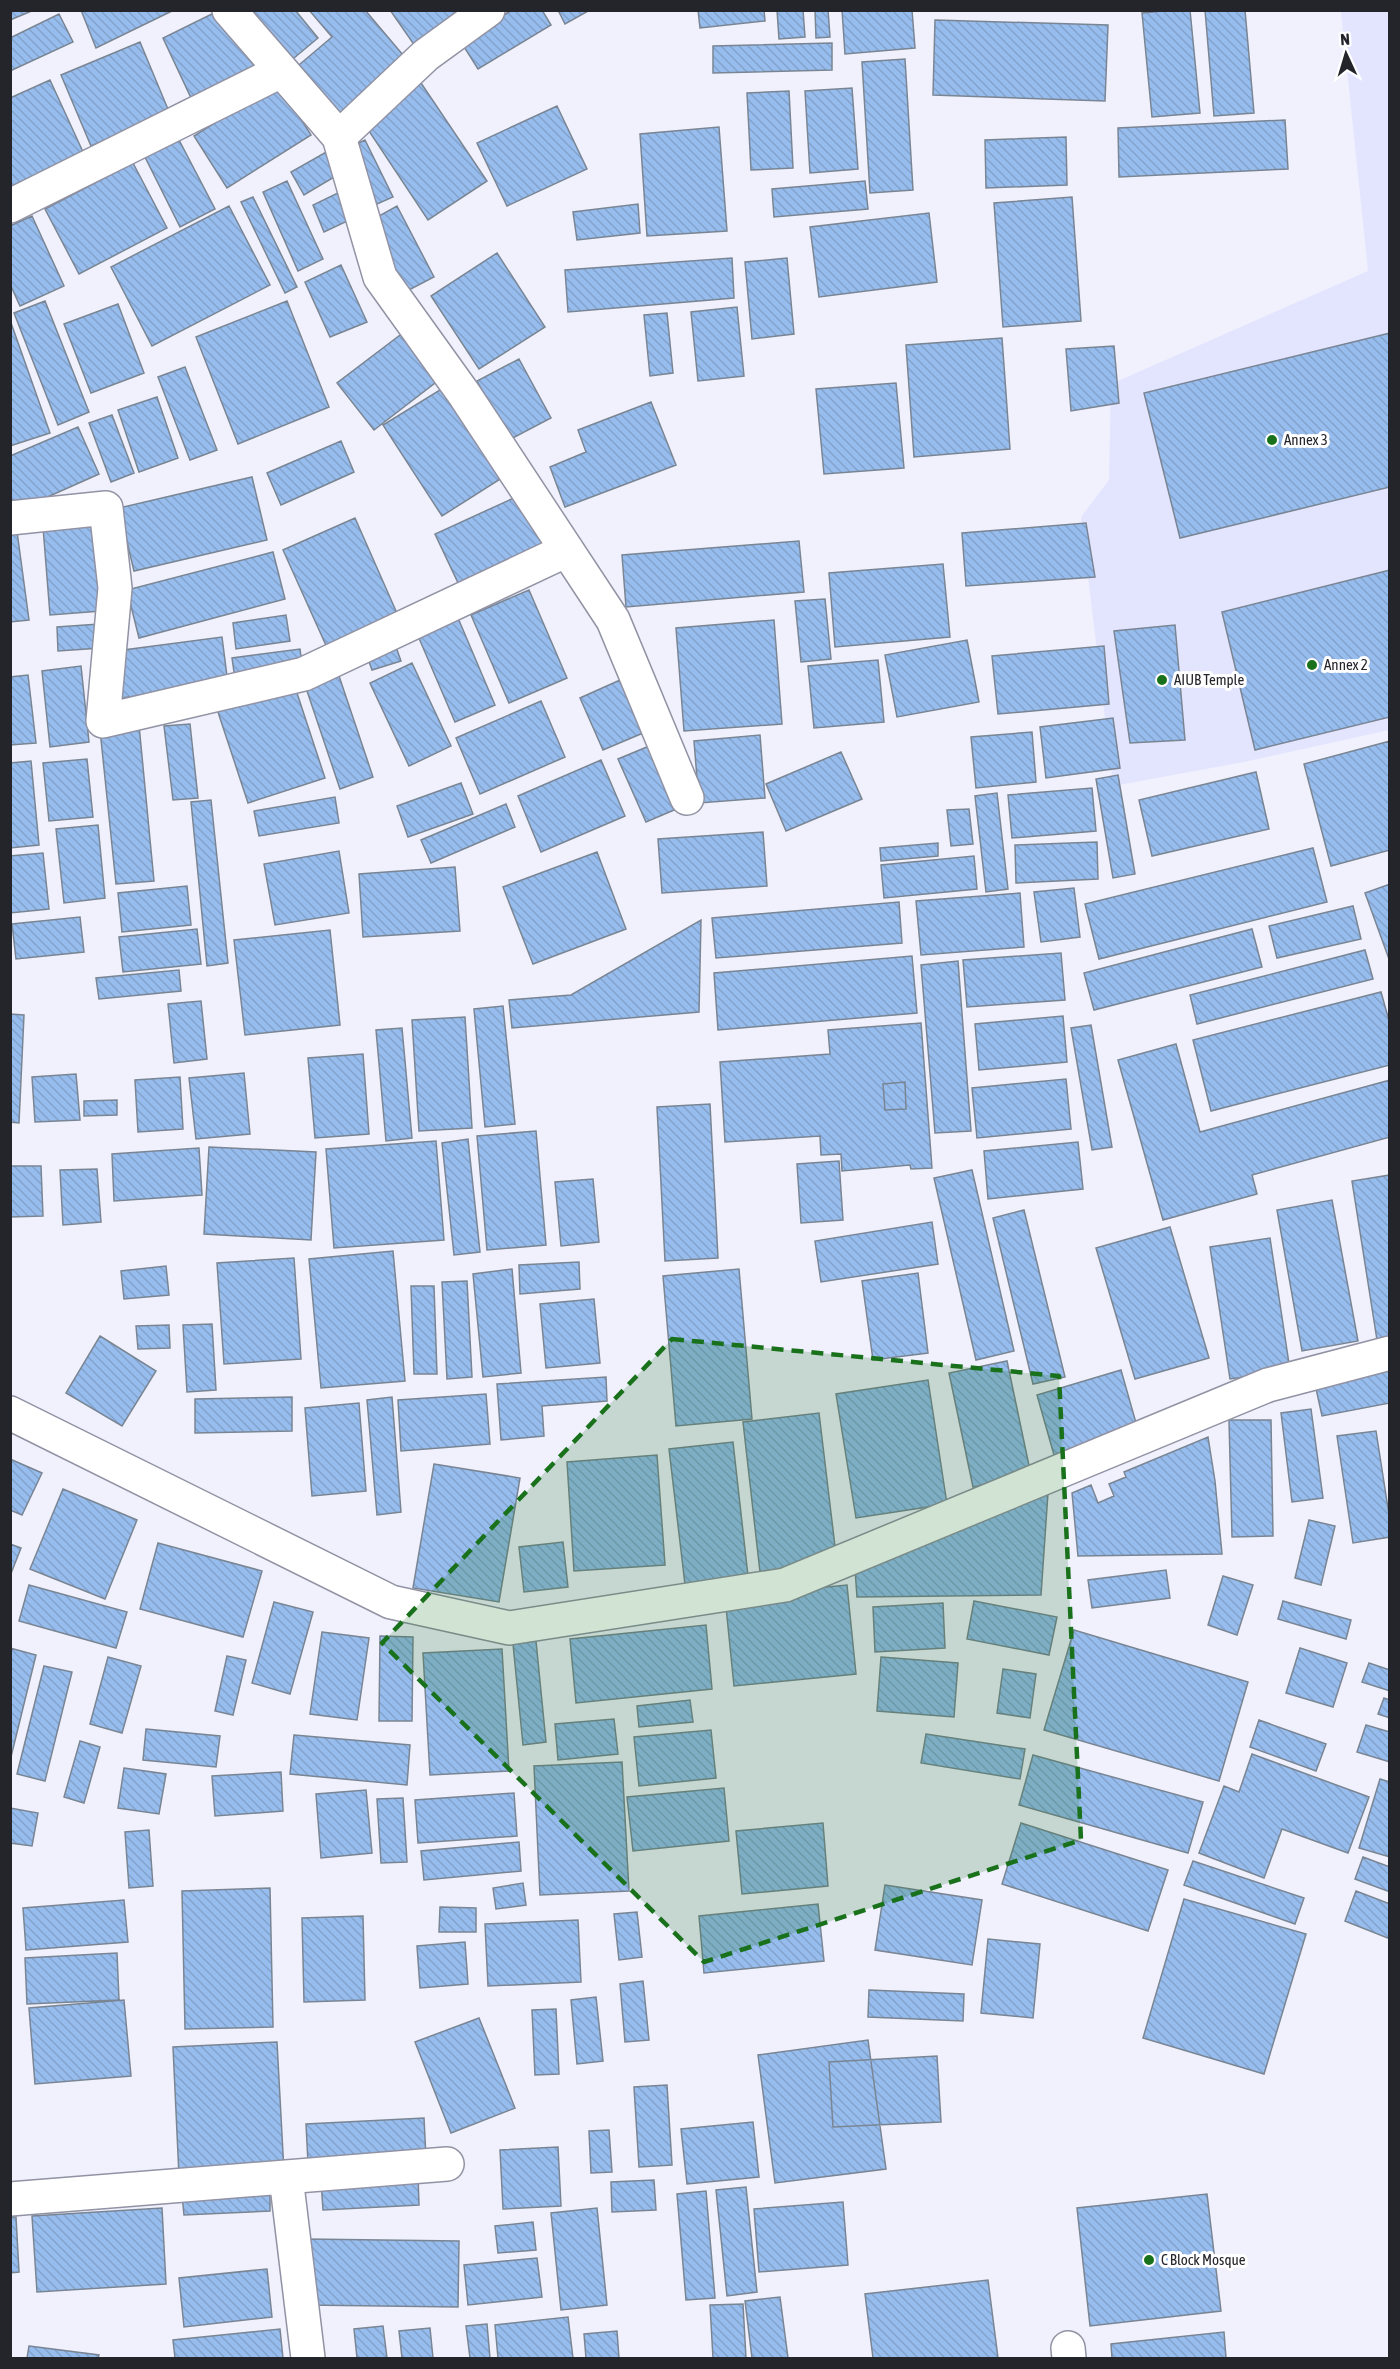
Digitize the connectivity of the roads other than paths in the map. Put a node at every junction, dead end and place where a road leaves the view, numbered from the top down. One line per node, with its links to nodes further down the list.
1 (229, 10): 3 (street)
2 (488, 10): 4 (street)
3 (280, 71): 4 (street); 5 (street)
4 (339, 136): 7 (street)
5 (10, 206)
6 (10, 518): 7 (street)
7 (567, 550): 8 (street)
8 (687, 798)
9 (1389, 1353): 10 (street)
10 (10, 1413)
11 (447, 2164): 12 (street)
12 (286, 2176): 13 (street); 14 (street)
13 (10, 2199)
14 (308, 2358)

